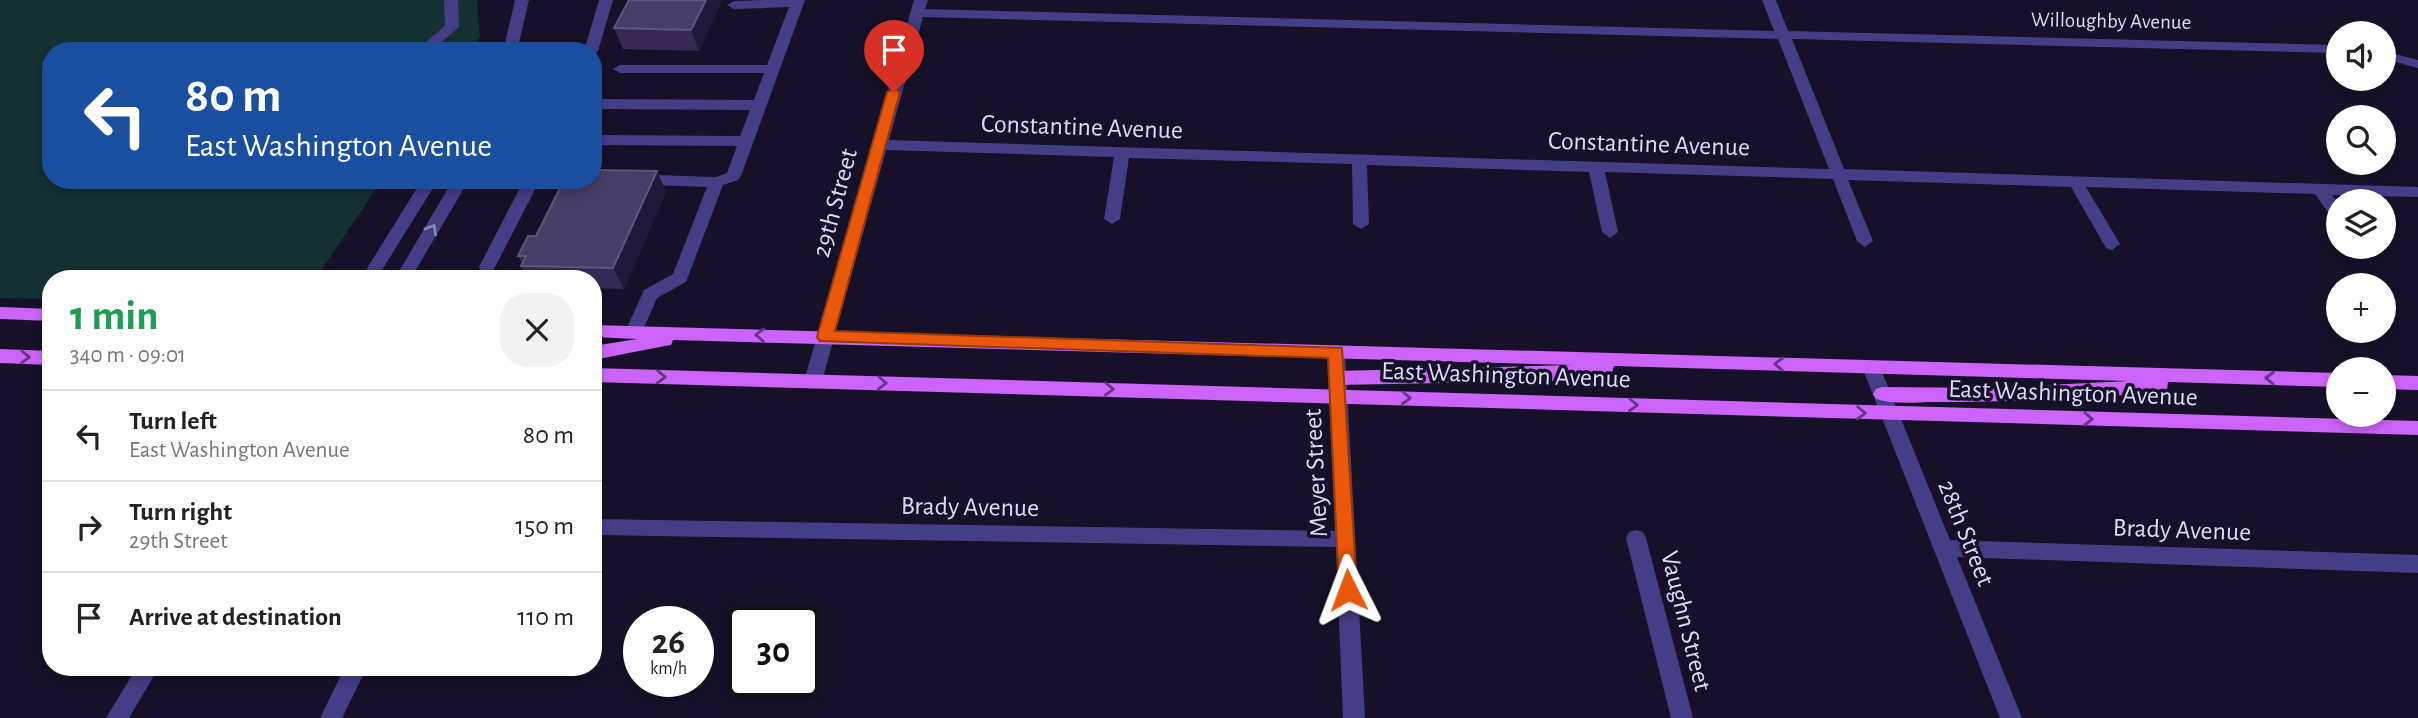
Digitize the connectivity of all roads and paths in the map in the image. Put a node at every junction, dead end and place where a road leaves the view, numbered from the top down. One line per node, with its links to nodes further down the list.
1 (451, 0): 9 (street)
2 (522, 0): 10 (street)
3 (606, 0): 11 (street)
4 (1769, 0): 8 (street)
5 (798, 2): 6 (street); 16 (street)
6 (734, 5)
7 (919, 7): 8 (street, Willoughby Avenue); 21 (street, 29th Street)
8 (1782, 33): 12 (street, Willoughby Avenue); 25 (street)
9 (433, 42)
10 (512, 42)
11 (594, 42)
12 (2326, 49)
13 (2396, 58): 14 (street)
14 (2418, 64)
15 (620, 69): 16 (street)
16 (773, 69): 18 (street)
17 (602, 104): 18 (street)
18 (760, 105): 20 (street)
19 (602, 140): 20 (street)
20 (746, 141): 28 (street)
21 (878, 145): 22 (street, Constantine Avenue); 48 (street, 29th Street)
22 (1122, 152): 23 (street, Constantine Avenue); 35 (street)
23 (1359, 160): 24 (street, Constantine Avenue); 36 (street)
24 (1596, 167): 25 (street, Constantine Avenue); 37 (street)
25 (1839, 175): 27 (street, Constantine Avenue); 38 (street)
26 (602, 178): 28 (street)
27 (2075, 181): 32 (street, Constantine Avenue); 39 (street)
28 (717, 182): 46 (street)
29 (424, 189): 41 (street)
30 (456, 189): 42 (street, one-way to 30)
31 (527, 189): 40 (street)
32 (2319, 189): 33 (street, Constantine Avenue); 34 (street)
33 (2418, 192)
34 (2326, 198)
35 (1112, 219)
36 (1361, 224)
37 (1610, 232)
38 (1866, 241)
39 (2112, 244)
40 (487, 267)
41 (374, 270)
42 (409, 270)
43 (0, 313): 44 (main road)
44 (42, 315)
45 (602, 331): 46 (main road, East Washington Avenue)
46 (634, 332): 47 (main road, East Washington Avenue)
47 (696, 334): 48 (main road, East Washington Avenue, one-way to 47); 49 (main road)
48 (825, 337): 50 (main road, East Washington Avenue); 58 (street, 29th Street)
49 (602, 351)
50 (1336, 352): 53 (main road, East Washington Avenue); 61 (street, Meyer Street)
51 (0, 356): 52 (main road, one-way to 52)
52 (42, 358)
53 (1668, 361): 54 (main road, East Washington Avenue, one-way to 53); 61 (main road)
54 (1871, 367): 56 (main road, East Washington Avenue); 62 (street, 28th Street)
55 (602, 374): 58 (main road, East Washington Avenue, one-way to 58)
56 (2241, 377): 57 (main road, East Washington Avenue, one-way to 56); 62 (main road)
57 (2326, 380)
58 (813, 381): 61 (main road, East Washington Avenue, one-way to 61)
59 (2396, 382): 60 (main road)
60 (2418, 383)
61 (1338, 387): 63 (main road, East Washington Avenue, one-way to 63); 67 (street, Meyer Street)
62 (1882, 394): 63 (street, 28th Street)
63 (1890, 414): 64 (main road, East Washington Avenue, one-way to 64); 68 (street, 28th Street)
64 (2418, 428)
65 (602, 527): 67 (street, Brady Avenue)
66 (1636, 538): 75 (street, Vaughn Street)
67 (1345, 539): 74 (street, Meyer Street)
68 (1943, 548): 69 (street, Brady Avenue); 76 (street, 28th Street)
69 (2418, 564)
70 (143, 676): 72 (street)
71 (352, 676): 73 (street)
72 (117, 718)
73 (331, 718)
74 (1354, 718)
75 (1682, 718)
76 (2011, 718)

